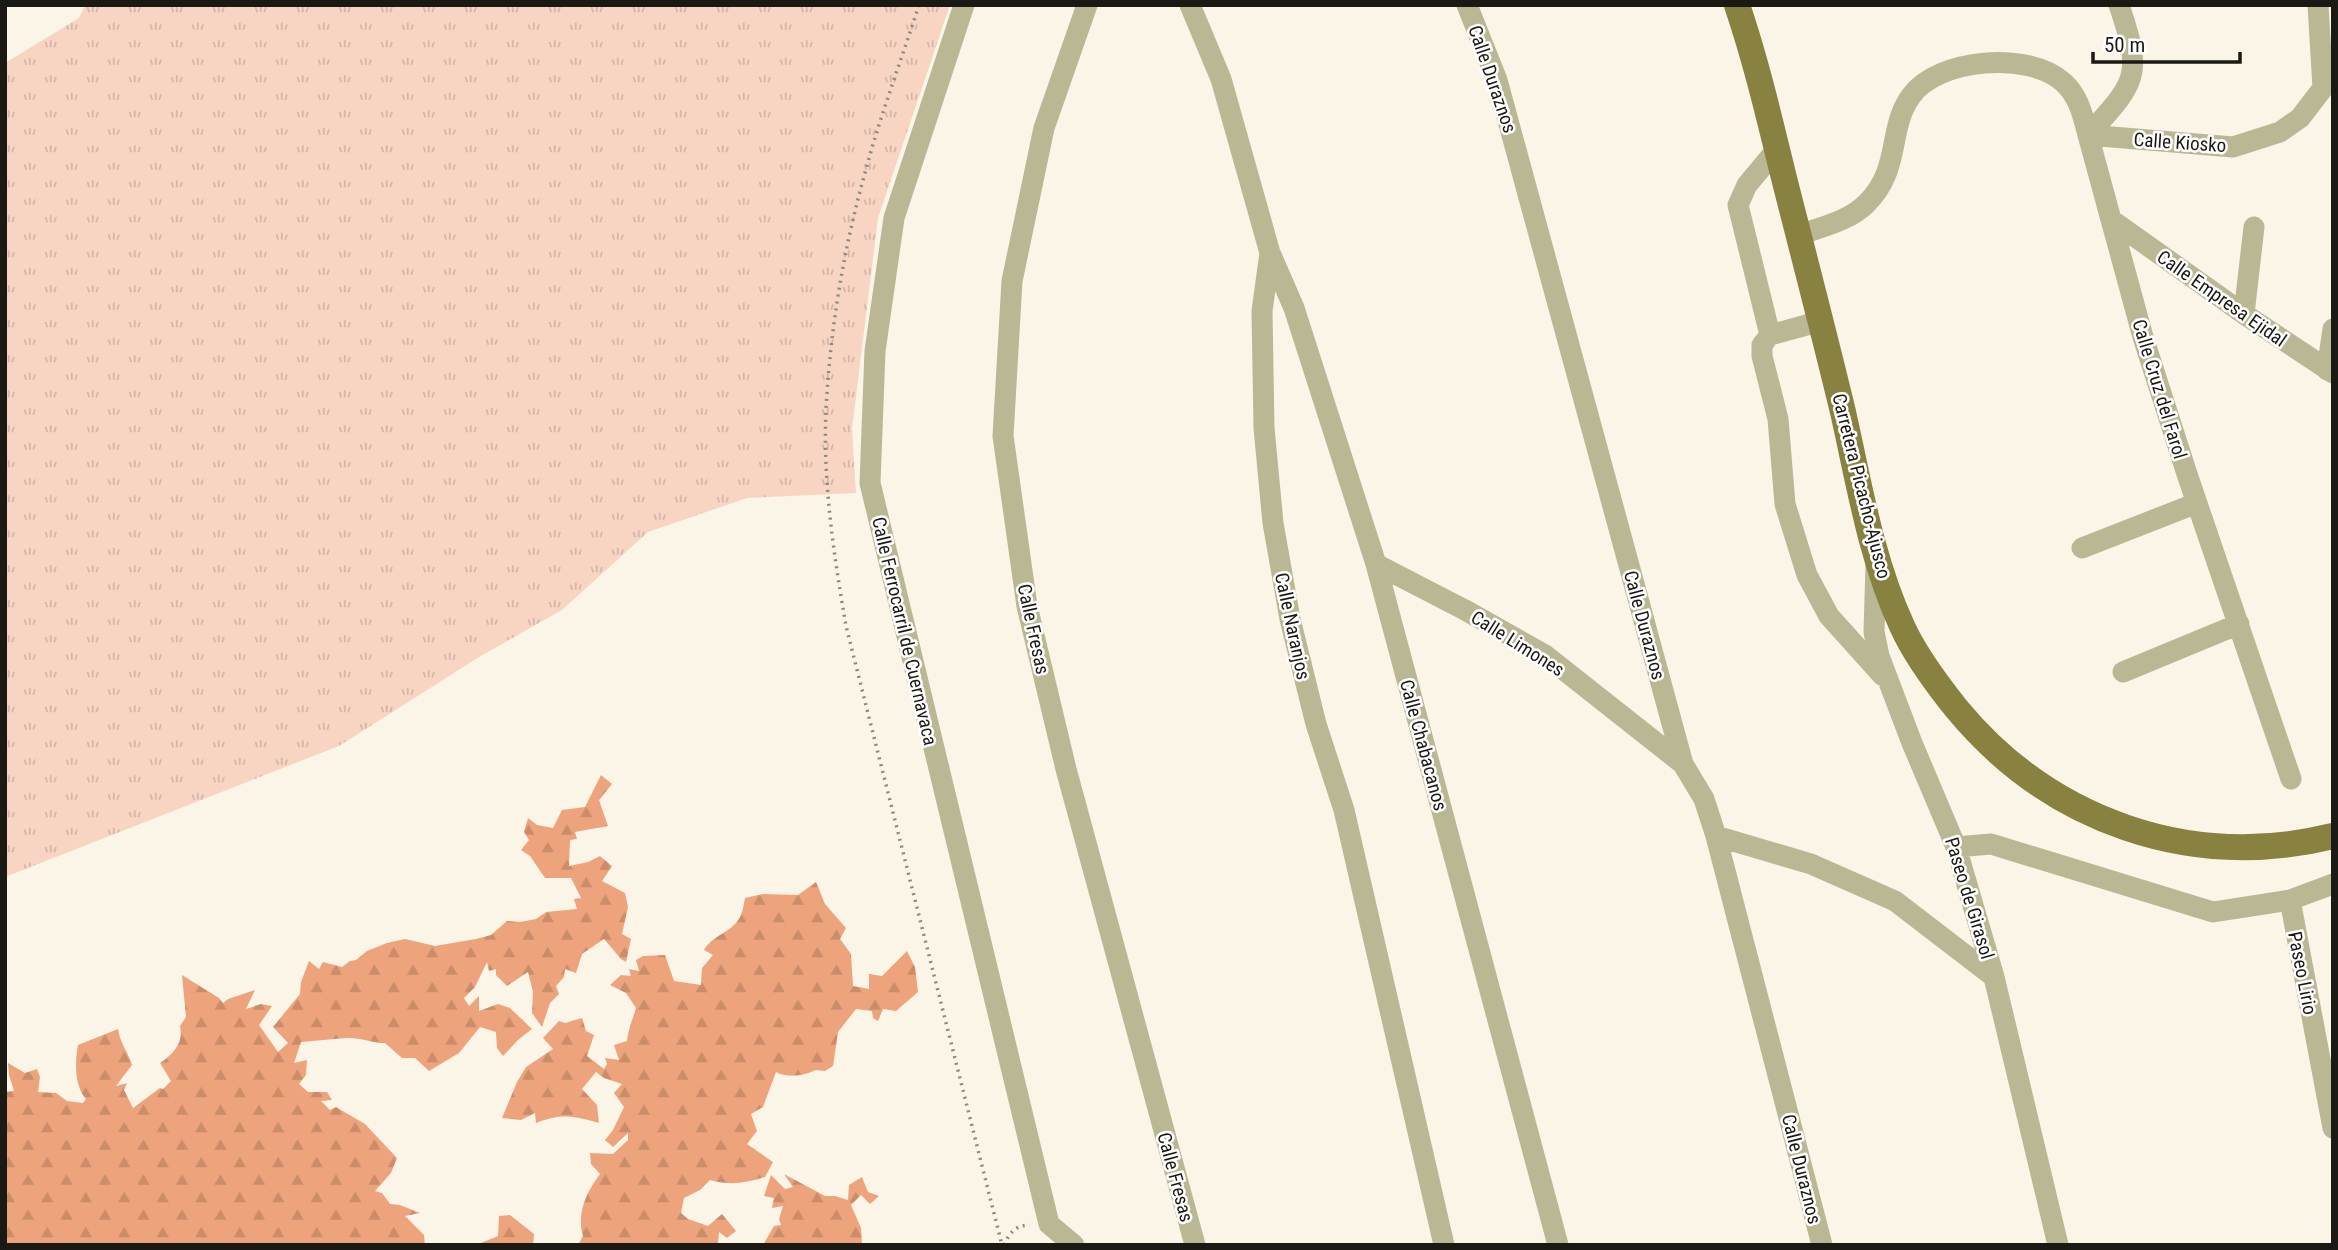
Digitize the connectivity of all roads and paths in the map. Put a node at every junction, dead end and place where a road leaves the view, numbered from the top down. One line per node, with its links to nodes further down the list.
1 (964, 5): 36 (street, Calle Ferrocarril de Cuernavaca)
2 (1087, 5): 39 (street, Calle Fresas)
3 (1191, 5): 14 (street, Calle Naranjos)
4 (1467, 5): 27 (street, Calle Duraznos)
5 (1737, 5): 10 (main road, Carretera Picacho-Ajusco)
6 (2119, 5): 9 (street)
7 (2318, 5): 8 (street)
8 (2328, 92): 9 (street, Calle Kiosko)
9 (2088, 135): 11 (street, Calle Cruz del Farol); 13 (street)
10 (1777, 149): 13 (main road, Carretera Picacho-Ajusco); 18 (street)
11 (2113, 221): 15 (street, Calle Empresa Ejidal); 20 (street, Calle Cruz del Farol)
12 (2254, 227): 15 (street)
13 (1799, 235): 16 (main road, Carretera Picacho-Ajusco)
14 (1270, 253): 23 (street, Calle Chabacanos); 40 (street, Calle Naranjos)
15 (2244, 314): 19 (street, Calle Empresa Ejidal)
16 (1821, 321): 18 (street); 22 (main road, Carretera Picacho-Ajusco)
17 (2333, 329): 19 (street)
18 (1770, 335): 26 (street)
19 (2330, 372)
20 (2197, 503): 21 (street); 24 (street, Calle Cruz del Farol)
21 (2082, 548)
22 (1877, 557): 26 (street, Paseo de Girasol); 30 (main road, Carretera Picacho-Ajusco)
23 (1376, 564): 27 (street, Calle Limones); 41 (street, Calle Chabacanos)
24 (2239, 624): 25 (street); 28 (street, Calle Cruz del Farol)
25 (2123, 672)
26 (1888, 682): 31 (street, Paseo de Girasol)
27 (1683, 764): 29 (street, Calle Duraznos)
28 (2291, 779)
29 (1716, 836): 34 (street); 42 (street, Calle Duraznos)
30 (2333, 836)
31 (1956, 847): 33 (street); 34 (street, Paseo de Girasol)
32 (2333, 884): 33 (street)
33 (2290, 900): 35 (street, Paseo Lirio)
34 (1994, 976): 43 (street, Paseo de Girasol)
35 (2333, 1128)
36 (1049, 1224): 37 (path); 38 (street)
37 (1004, 1245)
38 (1074, 1245)
39 (1195, 1245)
40 (1444, 1245)
41 (1558, 1245)
42 (1822, 1245)
43 (2058, 1245)

